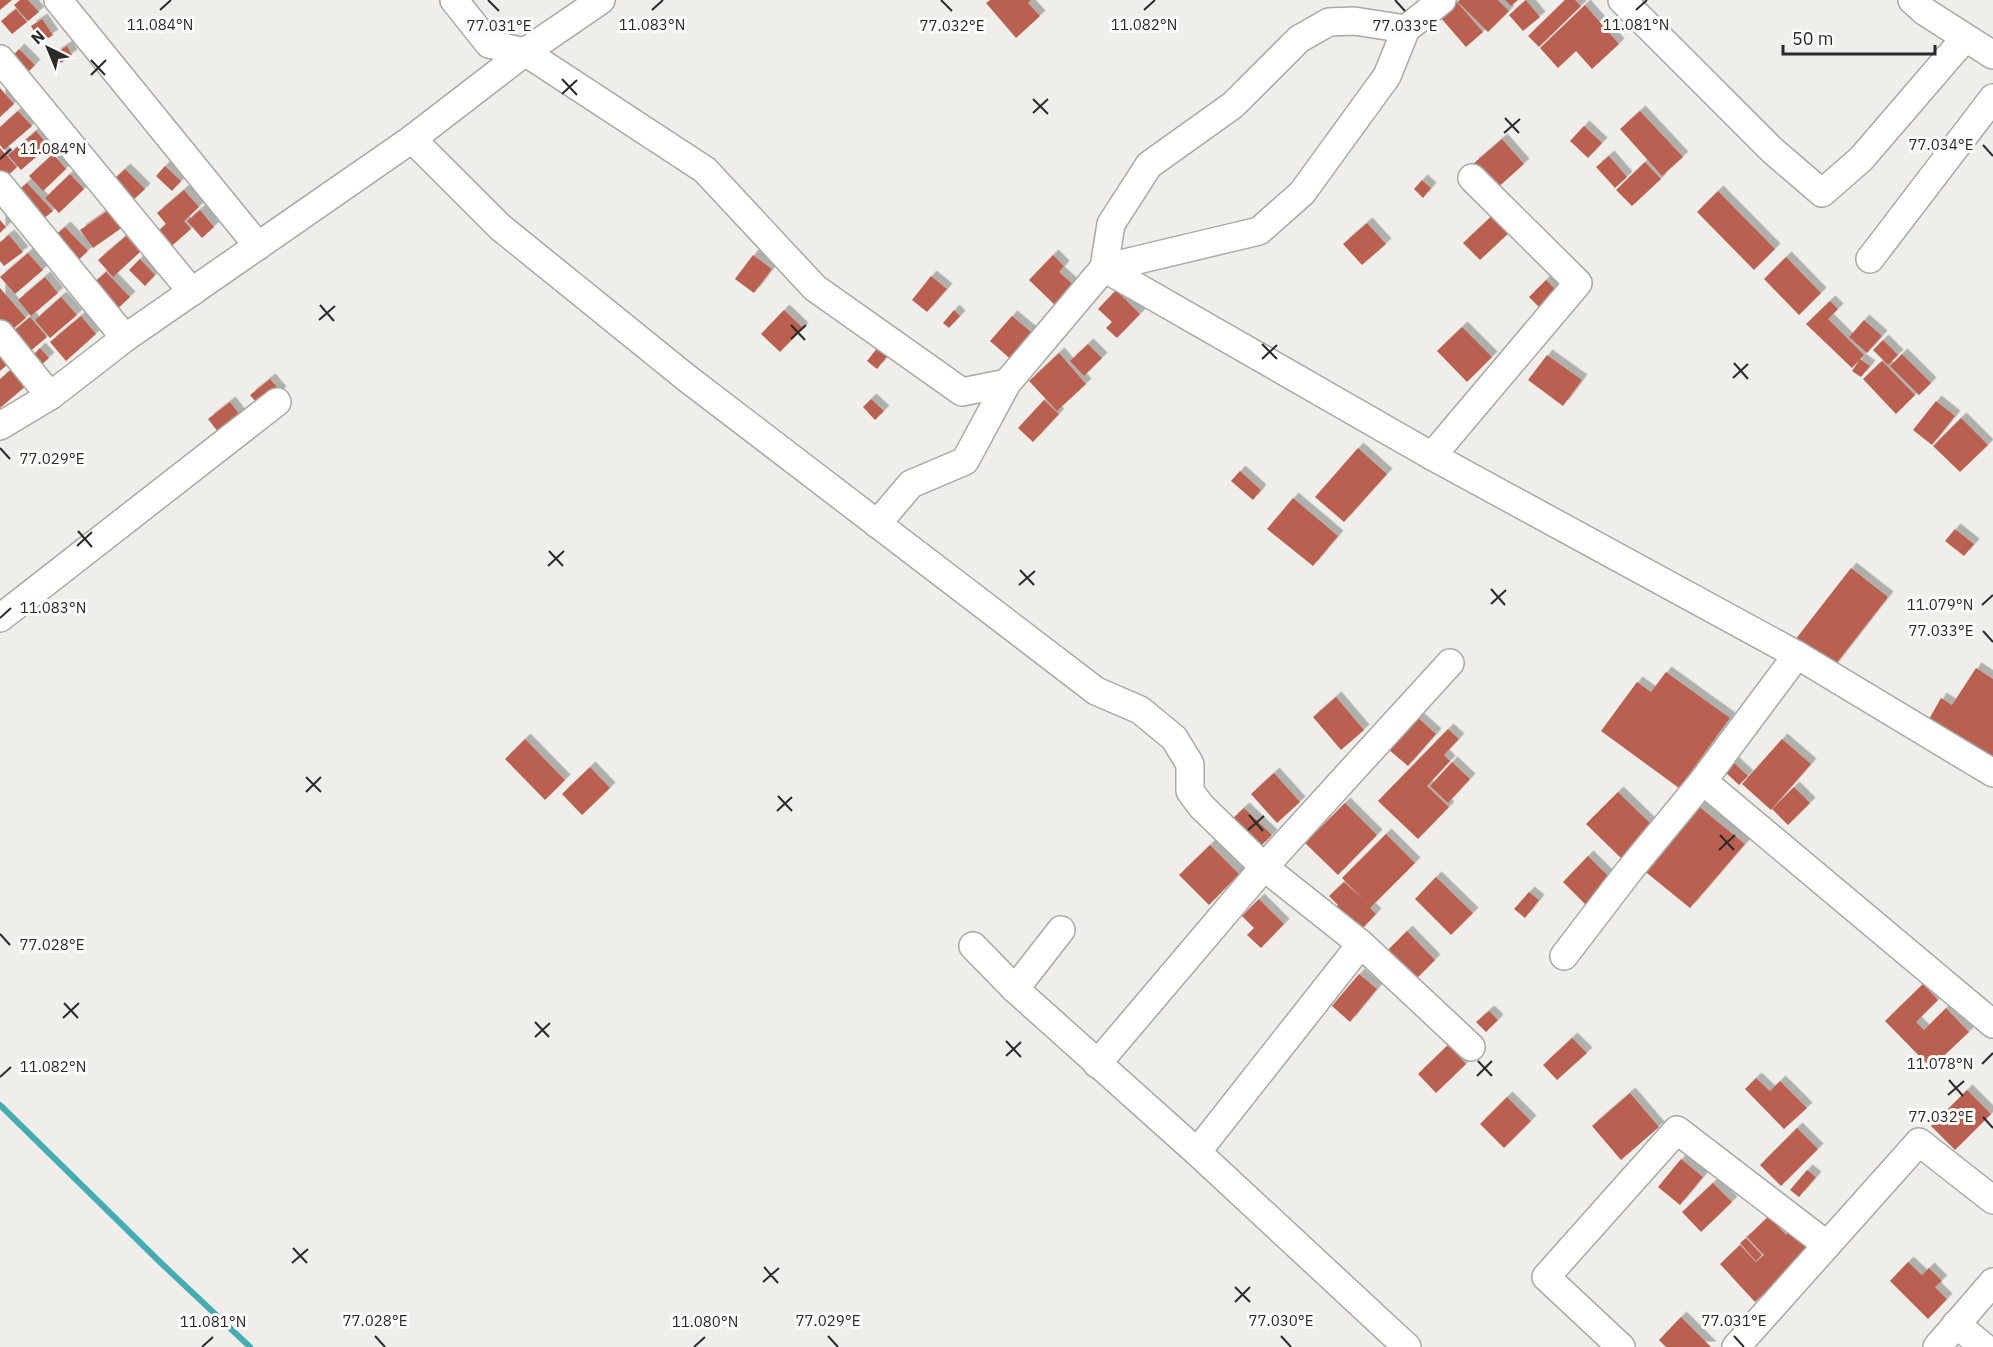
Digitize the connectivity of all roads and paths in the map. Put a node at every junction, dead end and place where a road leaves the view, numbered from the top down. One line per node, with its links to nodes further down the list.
1 (58, 0): 18 (street)
2 (454, 0): 11 (street)
3 (601, 0): 11 (street)
4 (1355, 0): 8 (street)
5 (1442, 0): 9 (street)
6 (1622, 0): 10 (street)
7 (1922, 4): 10 (street)
8 (1374, 24): 9 (street); 20 (street)
9 (1406, 29): 20 (street)
10 (1965, 38): 12 (street)
11 (525, 52): 15 (street); 24 (street)
12 (1993, 55)
13 (0, 59): 21 (street)
14 (1993, 98): 19 (street)
15 (412, 139): 18 (street); 29 (street)
16 (1472, 178): 28 (street)
17 (0, 185): 23 (street)
18 (258, 246): 21 (street)
19 (1870, 259)
20 (1104, 268): 24 (street); 28 (street)
21 (192, 292): 23 (street)
22 (0, 334): 25 (street)
23 (125, 338): 25 (street)
24 (1007, 383): 29 (street)
25 (50, 396): 27 (street)
26 (277, 402): 30 (street)
27 (0, 426)
28 (1432, 456): 31 (street)
29 (878, 524): 35 (street)
30 (0, 618)
31 (1797, 655): 33 (street); 34 (street)
32 (1450, 663): 35 (street)
33 (1993, 773)
34 (1703, 781): 39 (street); 41 (street)
35 (1264, 867): 37 (street); 43 (street)
36 (1061, 930): 40 (street)
37 (1361, 944): 42 (street); 44 (street)
38 (973, 946): 40 (street)
39 (1564, 956)
40 (1015, 989): 43 (street)
41 (1993, 1024)
42 (1470, 1047)
43 (1097, 1064): 44 (street)
44 (1197, 1152): 49 (street)
45 (1993, 1200): 46 (street)
46 (1827, 1245): 50 (street); 51 (street)
47 (1993, 1282): 48 (street)
48 (1956, 1324): 52 (street); 53 (street)
49 (1407, 1347)
50 (1621, 1347)
51 (1736, 1347)
52 (1937, 1347)
53 (1984, 1347)

